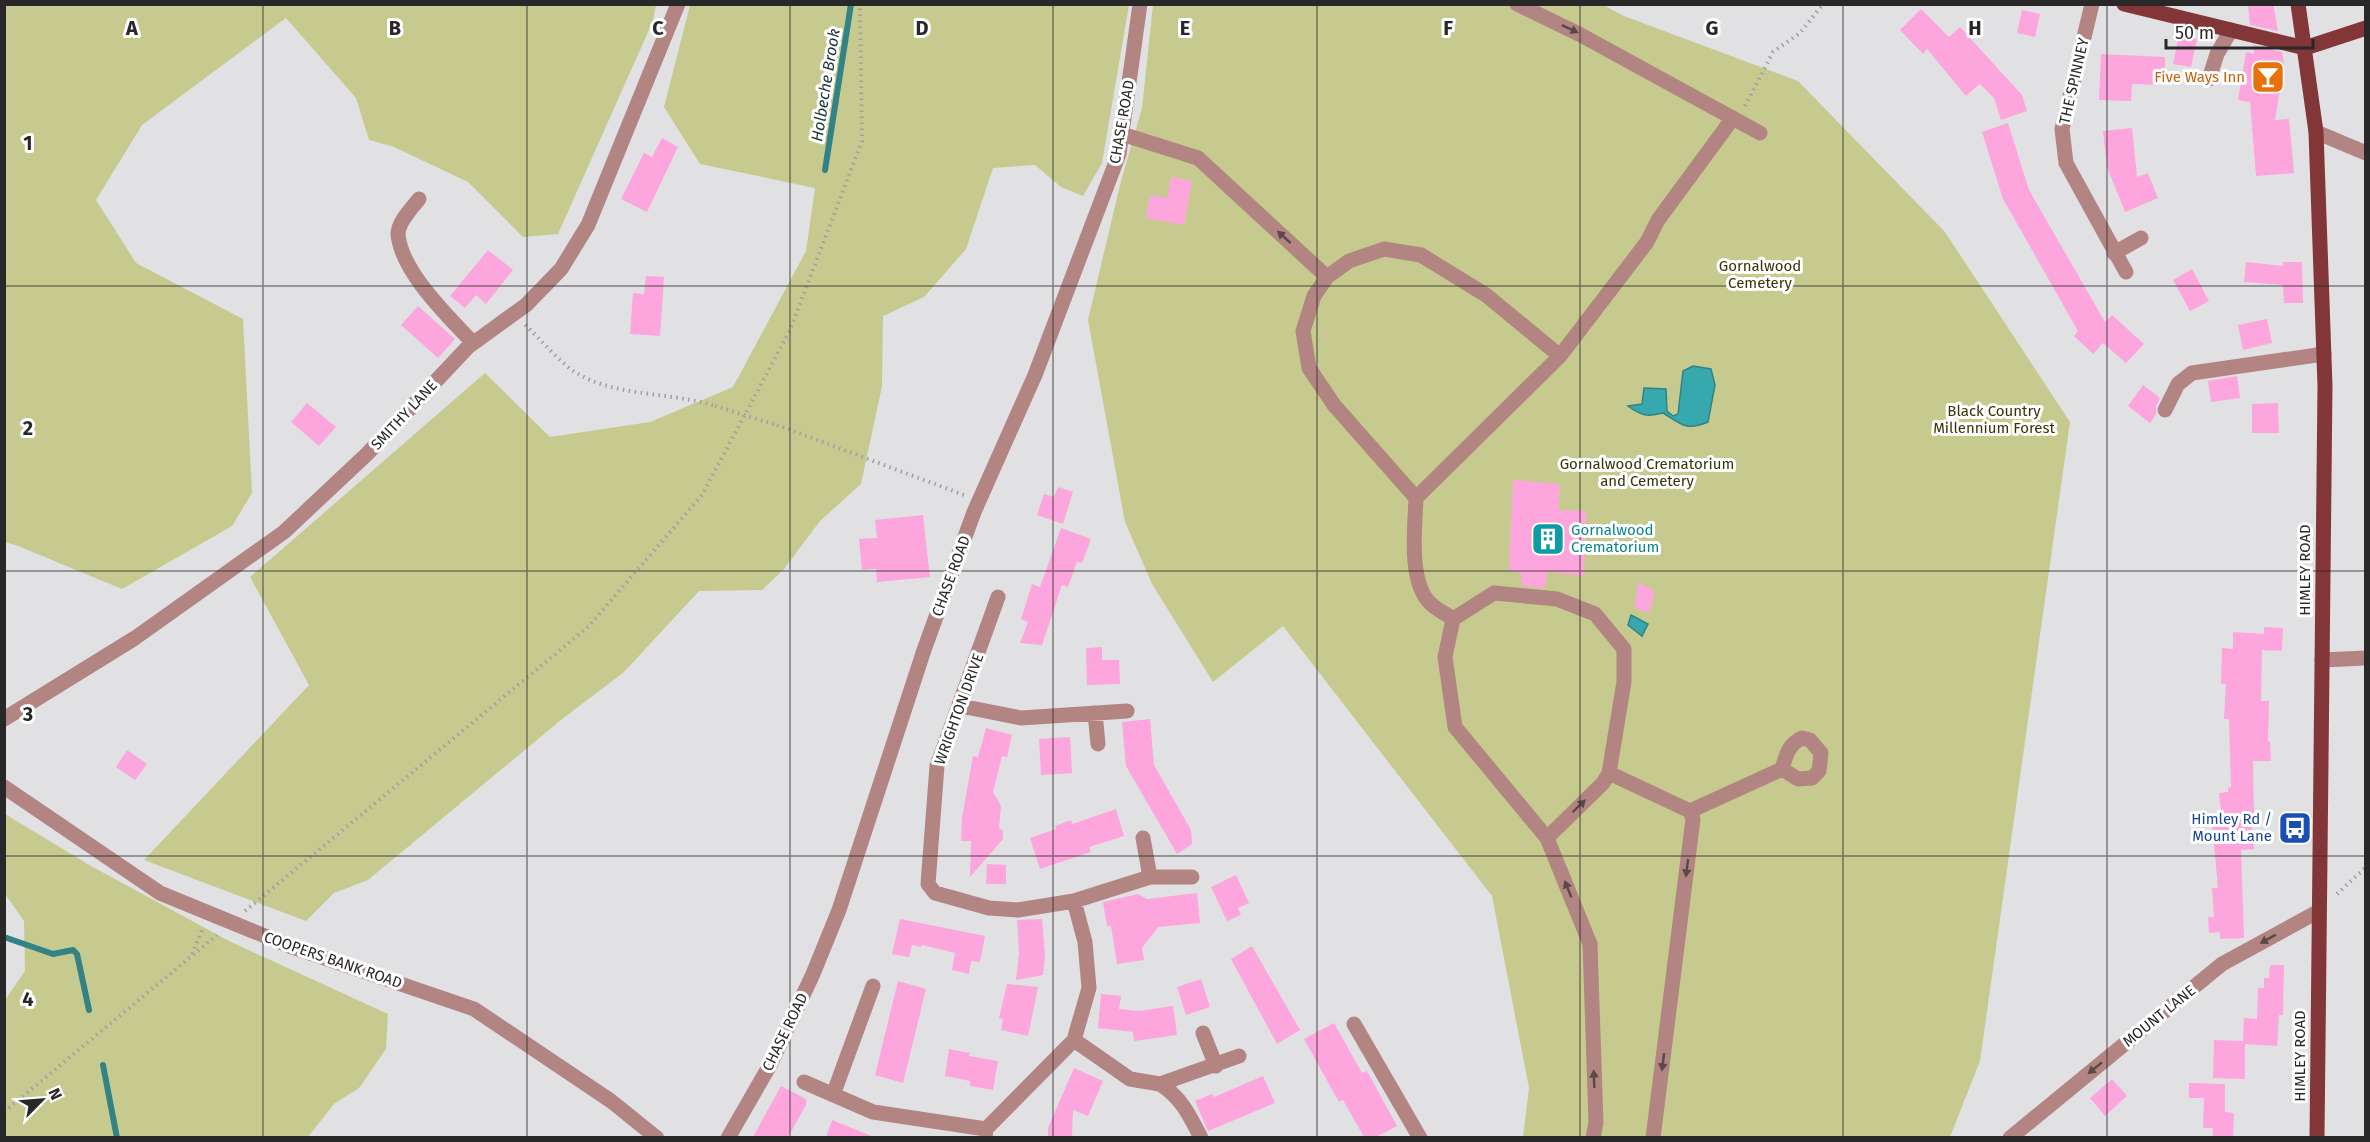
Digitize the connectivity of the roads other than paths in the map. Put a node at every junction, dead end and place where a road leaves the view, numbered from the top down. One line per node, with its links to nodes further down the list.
1 (678, 4): 21 (street, SMITHY LANE)
2 (1140, 4): 14 (street, CHASE ROAD)
3 (1517, 4): 11 (street, one-way to 11)
4 (2092, 4): 18 (street, THE SPINNEY)
5 (2124, 4): 8 (main road)
6 (2298, 4): 9 (main road, HIMLEY ROAD)
7 (2366, 28): 9 (main road)
8 (2231, 30): 9 (main road); 10 (street)
9 (2305, 48): 13 (main road, HIMLEY ROAD)
10 (2209, 79)
11 (1735, 119): 12 (street); 23 (street)
12 (1760, 132)
13 (2316, 132): 15 (street); 22 (main road, HIMLEY ROAD)
14 (1122, 134): 20 (street, one-way to 14); 56 (street, CHASE ROAD)
15 (2366, 153)
16 (419, 199): 21 (street)
17 (2142, 238): 18 (street)
18 (2114, 253): 19 (street, THE SPINNEY)
19 (2126, 272)
20 (1327, 277): 23 (street); 25 (street)
21 (473, 343): 33 (street, SMITHY LANE)
22 (2324, 354): 24 (street); 29 (main road, HIMLEY ROAD)
23 (1560, 356): 25 (street)
24 (2165, 410)
25 (1416, 498): 27 (street)
26 (998, 597): 30 (street, WRIGHTON DRIVE)
27 (1453, 618): 36 (street); 40 (street)
28 (2366, 658): 29 (street)
29 (2322, 660): 44 (main road, HIMLEY ROAD)
30 (961, 706): 32 (street); 43 (street, WRIGHTON DRIVE)
31 (1127, 711): 32 (street)
32 (1095, 713): 34 (street)
33 (4, 719)
34 (1098, 744)
35 (1782, 769): 38 (street)
36 (1609, 773): 38 (street); 40 (street, one-way to 36)
37 (4, 788): 55 (street, COOPERS BANK ROAD, bridge)
38 (1690, 810): 60 (street, one-way to 60)
39 (1143, 838): 41 (street)
40 (1547, 838): 59 (street, one-way to 40)
41 (1150, 877): 42 (street); 43 (street)
42 (1192, 877)
43 (1074, 901): 48 (street)
44 (2319, 911): 61 (street, MOUNT LANE, one-way to 61); 62 (main road, HIMLEY ROAD)
45 (873, 986): 53 (street)
46 (1354, 1024): 58 (street)
47 (1203, 1033): 50 (street)
48 (1074, 1041): 52 (street); 54 (street)
49 (1239, 1056): 50 (street)
50 (1215, 1066): 52 (street)
51 (804, 1082): 53 (street)
52 (1160, 1084): 57 (street)
53 (833, 1095): 54 (street)
54 (985, 1133)
55 (657, 1137)
56 (728, 1137)
57 (1201, 1137)
58 (1420, 1137)
59 (1593, 1137)
60 (1653, 1137)
61 (2010, 1137)
62 (2317, 1137)

